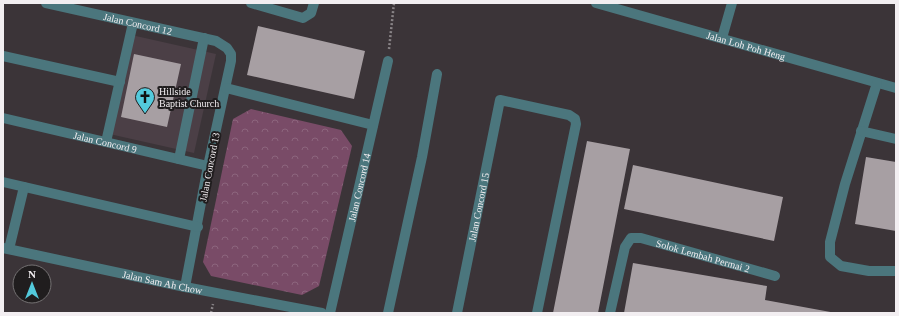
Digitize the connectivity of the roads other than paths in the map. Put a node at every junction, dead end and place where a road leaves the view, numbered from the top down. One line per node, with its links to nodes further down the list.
1 (251, 3): 2 (street)
2 (314, 3)
3 (596, 3): 8 (street, Jalan Loh Poh Heng)
4 (732, 3): 8 (street)
5 (52, 4): 6 (street, Jalan Concord 12)
6 (133, 22): 7 (street, Jalan Concord 12); 13 (street)
7 (204, 38): 9 (street, Jalan Concord 12); 22 (street)
8 (722, 38): 14 (street, Jalan Loh Poh Heng)
9 (227, 48): 15 (street, Jalan Concord 13)
10 (3, 56): 13 (street)
11 (388, 62): 18 (street, Jalan Concord 14)
12 (438, 74): 33 (street)
13 (120, 82): 21 (street)
14 (877, 83): 16 (street, Jalan Loh Poh Heng); 19 (street)
15 (226, 88): 18 (street); 23 (street, Jalan Concord 13)
16 (896, 88)
17 (3, 118): 21 (street, Jalan Concord 9)
18 (373, 125): 32 (street, Jalan Concord 14)
19 (861, 131): 20 (street); 28 (street)
20 (896, 139)
21 (106, 142): 22 (street, Jalan Concord 9)
22 (179, 159): 23 (street, Jalan Concord 9)
23 (208, 166): 26 (street, Jalan Concord 13)
24 (3, 182): 25 (street)
25 (24, 186): 26 (street); 27 (street)
26 (198, 227): 30 (street, Jalan Concord 13)
27 (6, 248): 30 (street, Jalan Sam Ah Chow)
28 (896, 271)
29 (775, 276): 36 (street, Solok Lembah Permai 2)
30 (185, 287): 31 (street, Jalan Sam Ah Chow)
31 (322, 313)
32 (330, 313)
33 (388, 313)
34 (457, 313): 35 (street, Jalan Concord 15)
35 (537, 313)
36 (610, 313)

